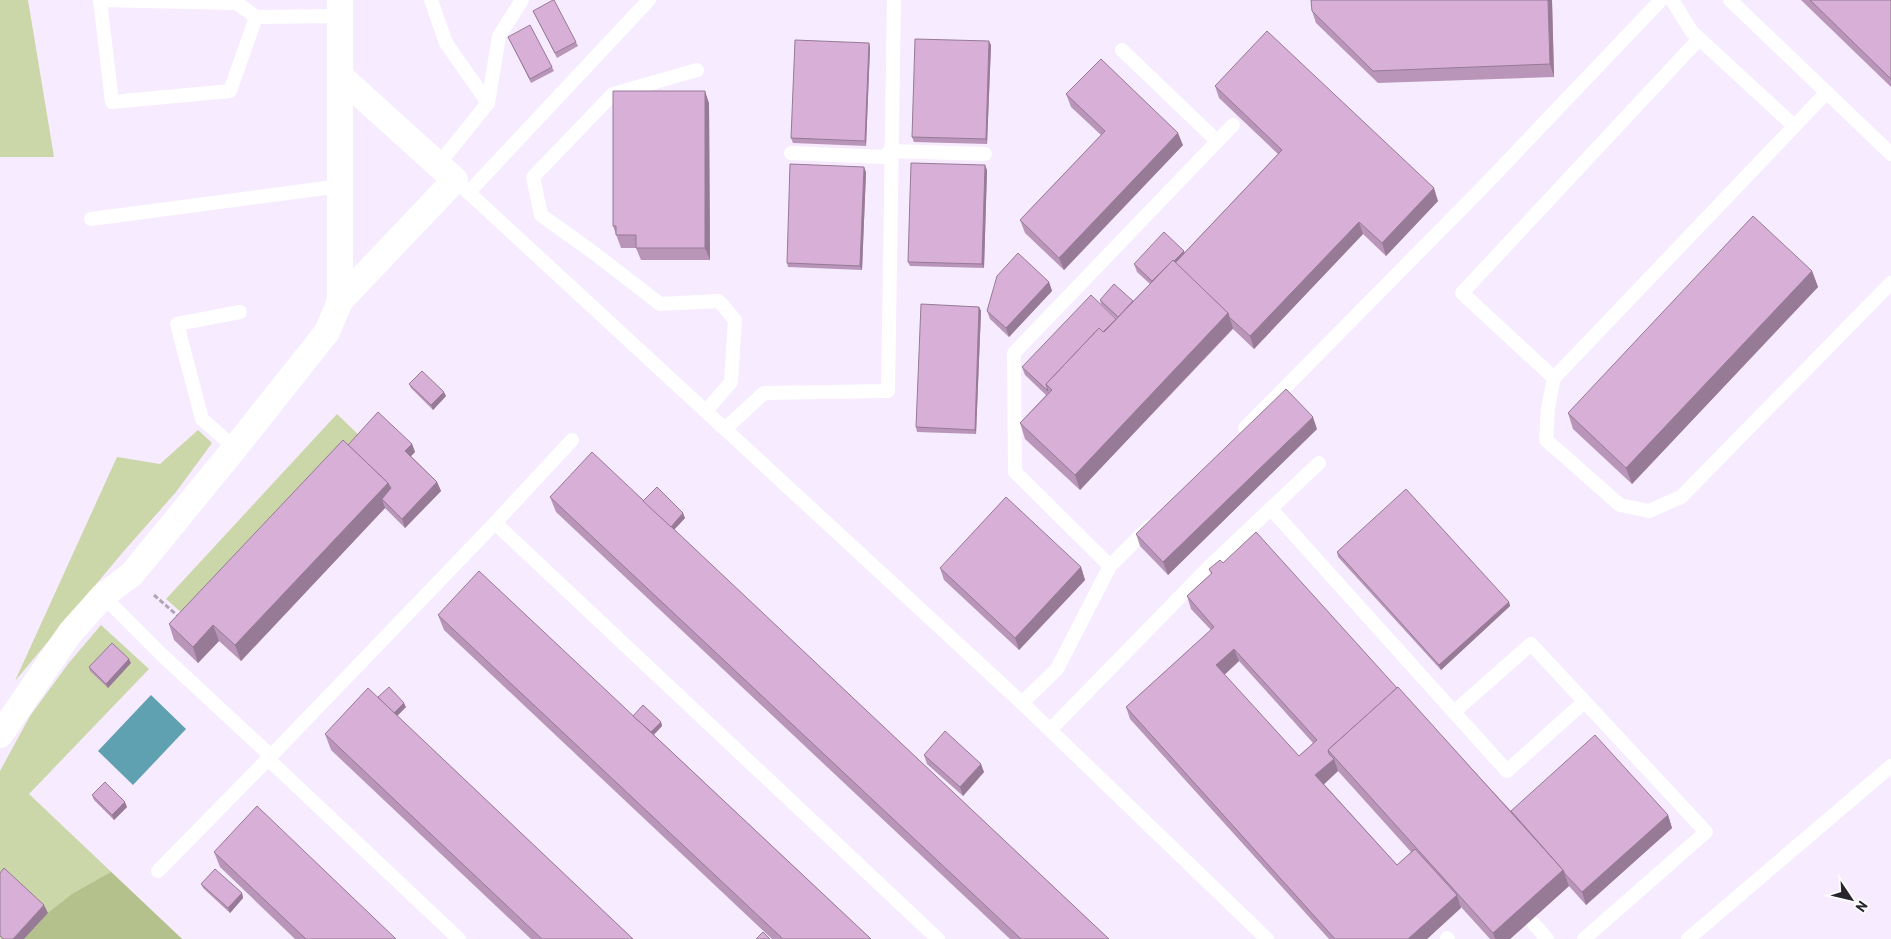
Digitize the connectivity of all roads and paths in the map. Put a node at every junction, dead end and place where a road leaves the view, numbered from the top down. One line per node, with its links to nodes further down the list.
1 (431, 0): 15 (lane)
2 (522, 0): 15 (lane)
3 (649, 0): 23 (lane)
4 (894, 0): 19 (lane)
5 (1661, 0): 32 (lane)
6 (1672, 0): 10 (lane)
7 (1730, 0): 14 (lane)
8 (340, 8): 9 (lane); 13 (street)
9 (256, 17): 9 (lane)
10 (1699, 38): 17 (lane); 29 (lane)
11 (1122, 50): 18 (lane)
12 (697, 70): 30 (lane)
13 (341, 76): 23 (street); 24 (street)
14 (1827, 92): 17 (lane); 22 (lane)
15 (488, 102): 23 (lane)
16 (1233, 125): 18 (lane)
17 (1794, 126): 29 (lane)
18 (1217, 141): 39 (lane)
19 (891, 151): 20 (lane); 21 (lane); 31 (lane)
20 (792, 153)
21 (986, 154)
22 (1891, 154)
23 (454, 179): 27 (street); 30 (lane)
24 (341, 186): 25 (lane); 27 (street)
25 (91, 219)
26 (1891, 282): 29 (lane)
27 (340, 301): 34 (street)
28 (240, 312): 34 (lane)
29 (1554, 378)
30 (706, 411): 31 (lane)
31 (724, 429): 44 (lane)
32 (1236, 438)
33 (572, 440): 38 (lane)
34 (235, 448): 40 (street)
35 (1319, 463): 36 (lane)
36 (1271, 509): 45 (lane); 46 (lane)
37 (1160, 516): 39 (lane)
38 (495, 523): 48 (lane); 53 (lane)
39 (1110, 566): 44 (lane)
40 (132, 574): 41 (street); 42 (path)
41 (103, 596): 47 (street); 48 (lane)
42 (183, 620)
43 (1584, 702): 45 (lane); 45 (lane); 56 (lane)
44 (1022, 703): 46 (lane)
45 (1454, 712)
46 (1050, 730): 54 (lane)
47 (0, 736)
48 (270, 757): 50 (lane); 52 (lane)
49 (1891, 766): 57 (lane)
50 (158, 872)
51 (1534, 924): 55 (lane)
52 (459, 939)
53 (938, 939)
54 (1267, 939)
55 (1547, 939)
56 (1584, 939)
57 (1688, 939)

